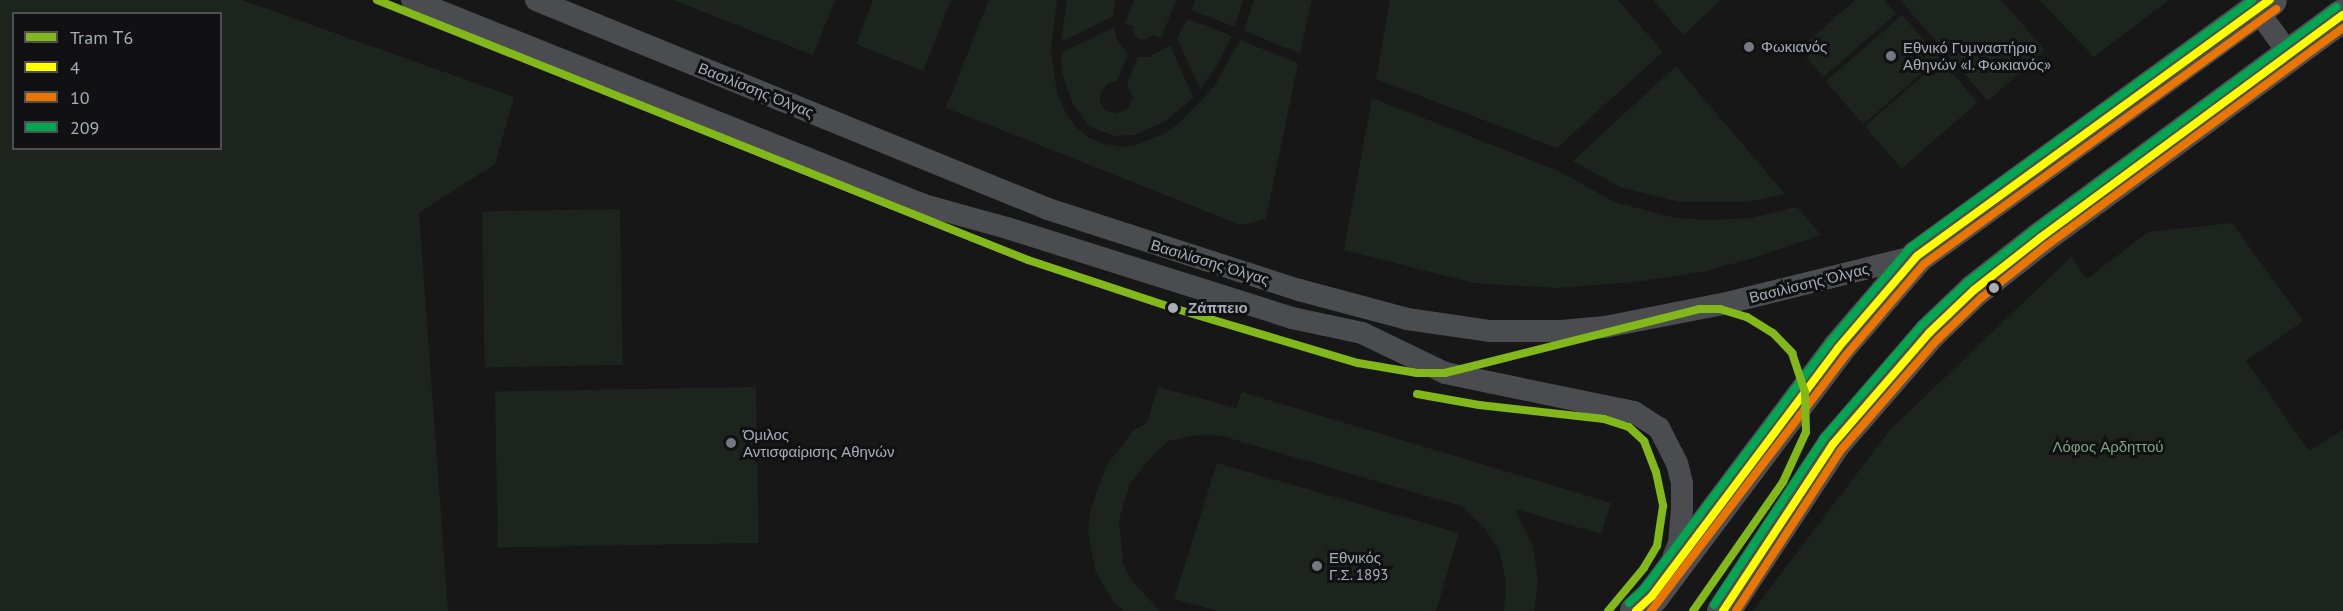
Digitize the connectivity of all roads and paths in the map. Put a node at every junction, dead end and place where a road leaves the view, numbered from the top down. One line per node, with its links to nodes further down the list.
1 (412, 0): 7 (street, Βασιλίσσης Όλγας)
2 (536, 0): 6 (street, Βασιλίσσης Όλγας)
3 (2262, 3): 5 (street); 6 (main road)
4 (2343, 15): 5 (main road)
5 (2290, 55): 9 (main road)
6 (1917, 256): 7 (main road)
7 (1667, 576): 8 (main road)
8 (1636, 611)
9 (1723, 611)

